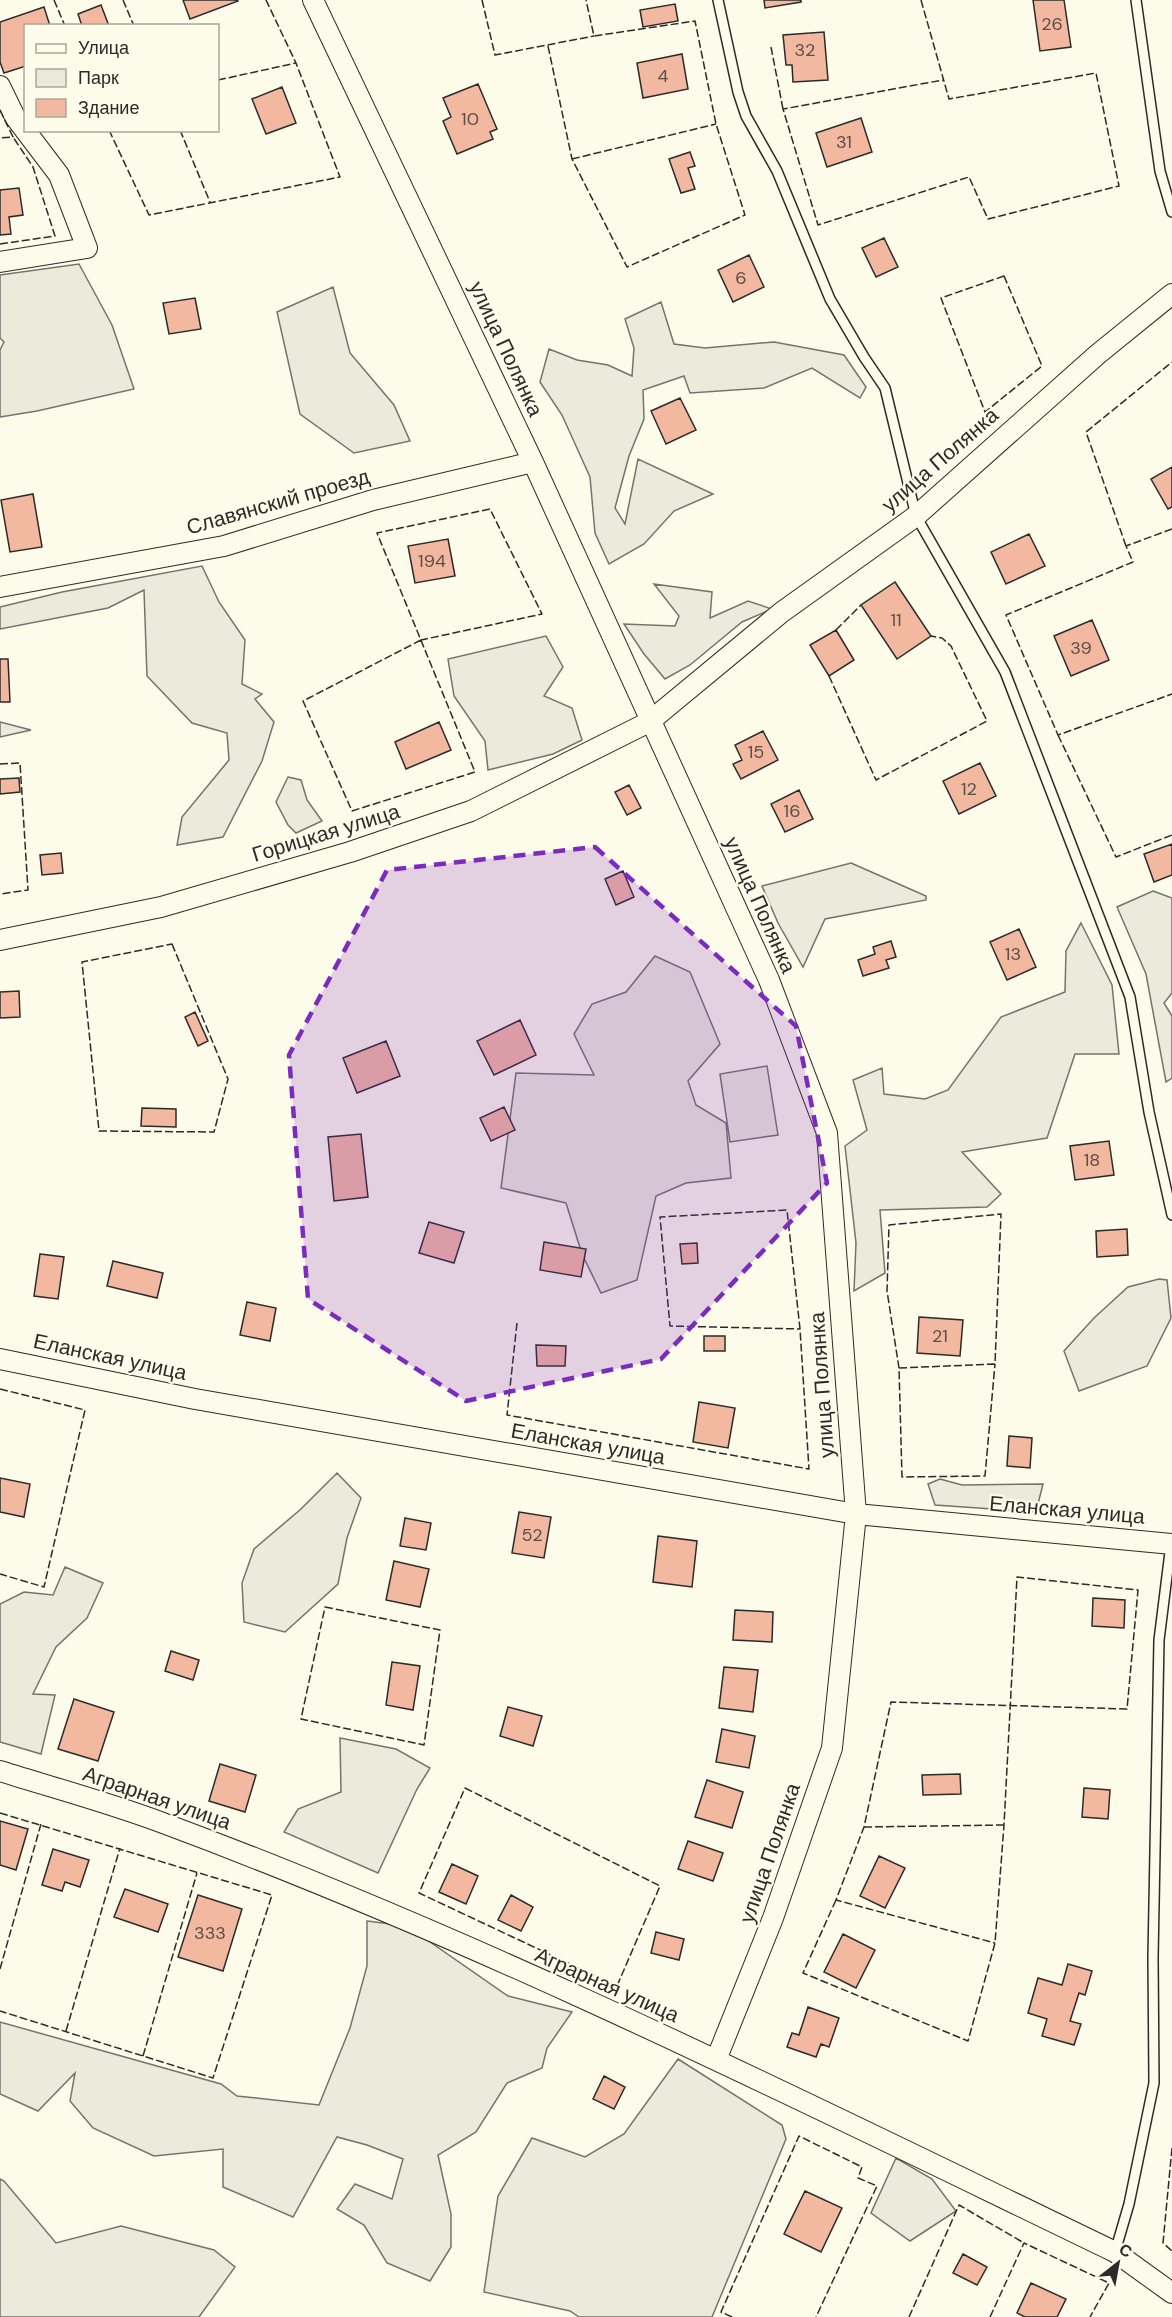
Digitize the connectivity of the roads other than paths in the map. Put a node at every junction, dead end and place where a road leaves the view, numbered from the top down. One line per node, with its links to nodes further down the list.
1 (313, 0): 10 (street, улица Полянка)
2 (718, 0): 11 (lane)
3 (1136, 0): 7 (lane)
4 (0, 86): 5 (street)
5 (24, 129)
6 (26, 132): 8 (street)
7 (1172, 212)
8 (0, 262)
9 (1172, 294): 11 (street, улица Полянка)
10 (533, 462): 12 (street, Славянский проезд); 13 (street, улица Полянка)
11 (916, 516): 13 (street, улица Полянка); 15 (lane)
12 (0, 587)
13 (649, 722): 14 (street, Горицкая улица); 17 (street, улица Полянка)
14 (0, 940)
15 (1172, 1215)
16 (0, 1359): 17 (street, Еланская улица)
17 (856, 1514): 19 (street, Еланская улица); 21 (street, улица Полянка)
18 (1172, 1536): 19 (lane)
19 (1172, 1544): 22 (lane)
20 (0, 1772): 21 (street, Аграрная улица)
21 (716, 2060): 22 (street, Аграрная улица)
22 (1115, 2252): 23 (street, Аграрная улица)
23 (1172, 2293)

